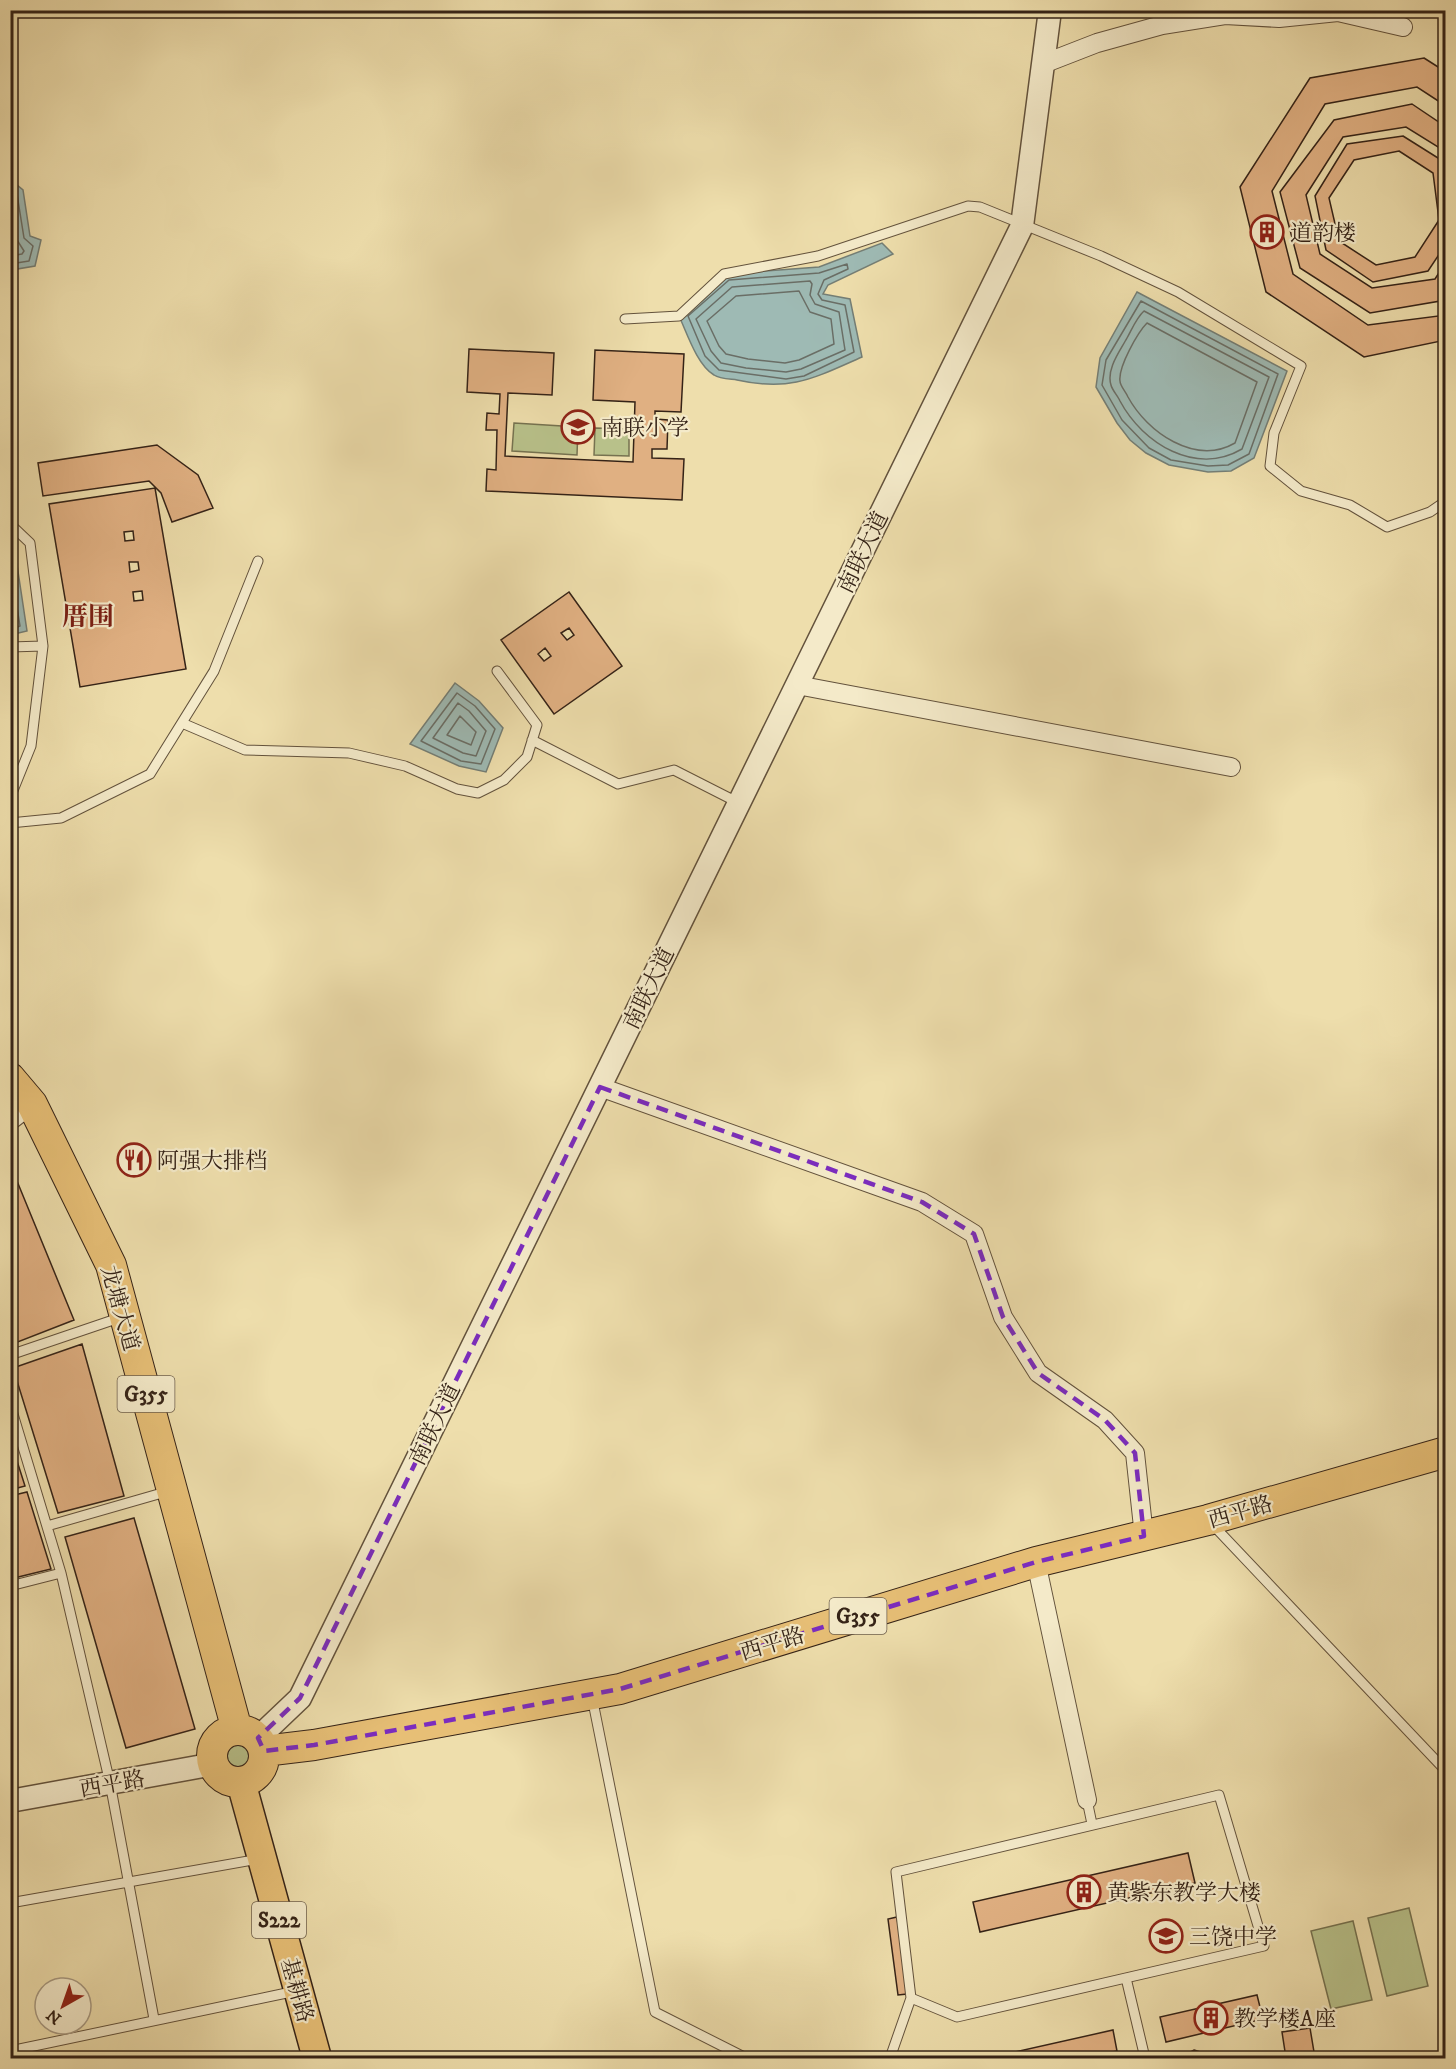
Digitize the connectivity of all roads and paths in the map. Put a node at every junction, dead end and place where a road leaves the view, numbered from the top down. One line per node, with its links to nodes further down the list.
1 (1050, 10): 3 (street, 南联大道)
2 (1403, 27): 3 (street)
3 (1043, 64): 4 (street, 南联大道)
4 (1022, 226): 5 (lane); 6 (lane); 14 (street, 南联大道)
5 (625, 319)
6 (1446, 501)
7 (10, 524): 9 (lane)
8 (10, 535): 9 (lane)
9 (30, 543): 11 (lane)
10 (258, 561): 15 (lane)
11 (43, 646): 12 (lane); 18 (lane)
12 (10, 647)
13 (497, 671): 16 (lane)
14 (797, 685): 17 (street); 19 (street, 南联大道)
15 (182, 723): 16 (lane); 20 (lane)
16 (532, 740): 19 (lane)
17 (1231, 767)
18 (10, 798)
19 (739, 803): 22 (street, 南联大道)
20 (10, 823)
21 (10, 1078): 23 (highway, 龙塘大道 / G355)
22 (600, 1087): 31 (street); 36 (street, 南联大道)
23 (19, 1108): 24 (highway, 龙塘大道 / G355)
24 (121, 1317): 25 (lane); 28 (highway, 龙塘大道 / G355)
25 (10, 1355)
26 (10, 1404): 30 (lane)
27 (1446, 1452): 29 (highway, 西平路 / G355)
28 (168, 1492): 30 (lane); 36 (highway, 龙塘大道 / G355)
29 (1208, 1520): 31 (highway, 西平路 / G355); 38 (lane)
30 (48, 1526): 33 (lane)
31 (1144, 1536): 32 (highway, 西平路 / G355)
32 (1036, 1562): 35 (highway, 西平路 / G355); 41 (street)
33 (61, 1573): 34 (lane); 40 (lane)
34 (10, 1586)
35 (592, 1694): 36 (highway, 西平路 / G355); 53 (lane)
36 (247, 1738): 37 (highway); 39 (highway)
37 (214, 1764): 39 (highway); 40 (street, 西平路)
38 (1446, 1771)
39 (241, 1782): 44 (main road, 基耕路 / S222)
40 (110, 1783): 42 (street, 西平路); 45 (lane)
41 (1087, 1800): 43 (lane)
42 (10, 1802)
43 (1092, 1824): 47 (lane); 49 (lane)
44 (262, 1859): 45 (lane); 48 (main road, 基耕路 / S222)
45 (129, 1883): 46 (lane); 50 (lane)
46 (10, 1904)
47 (1126, 1978): 49 (lane); 55 (lane)
48 (298, 1991): 50 (lane); 52 (main road, 基耕路 / S222)
49 (910, 1998): 54 (lane)
50 (154, 2019): 51 (lane)
51 (10, 2051)
52 (317, 2058)
53 (746, 2058)
54 (890, 2058)
55 (1145, 2058)

